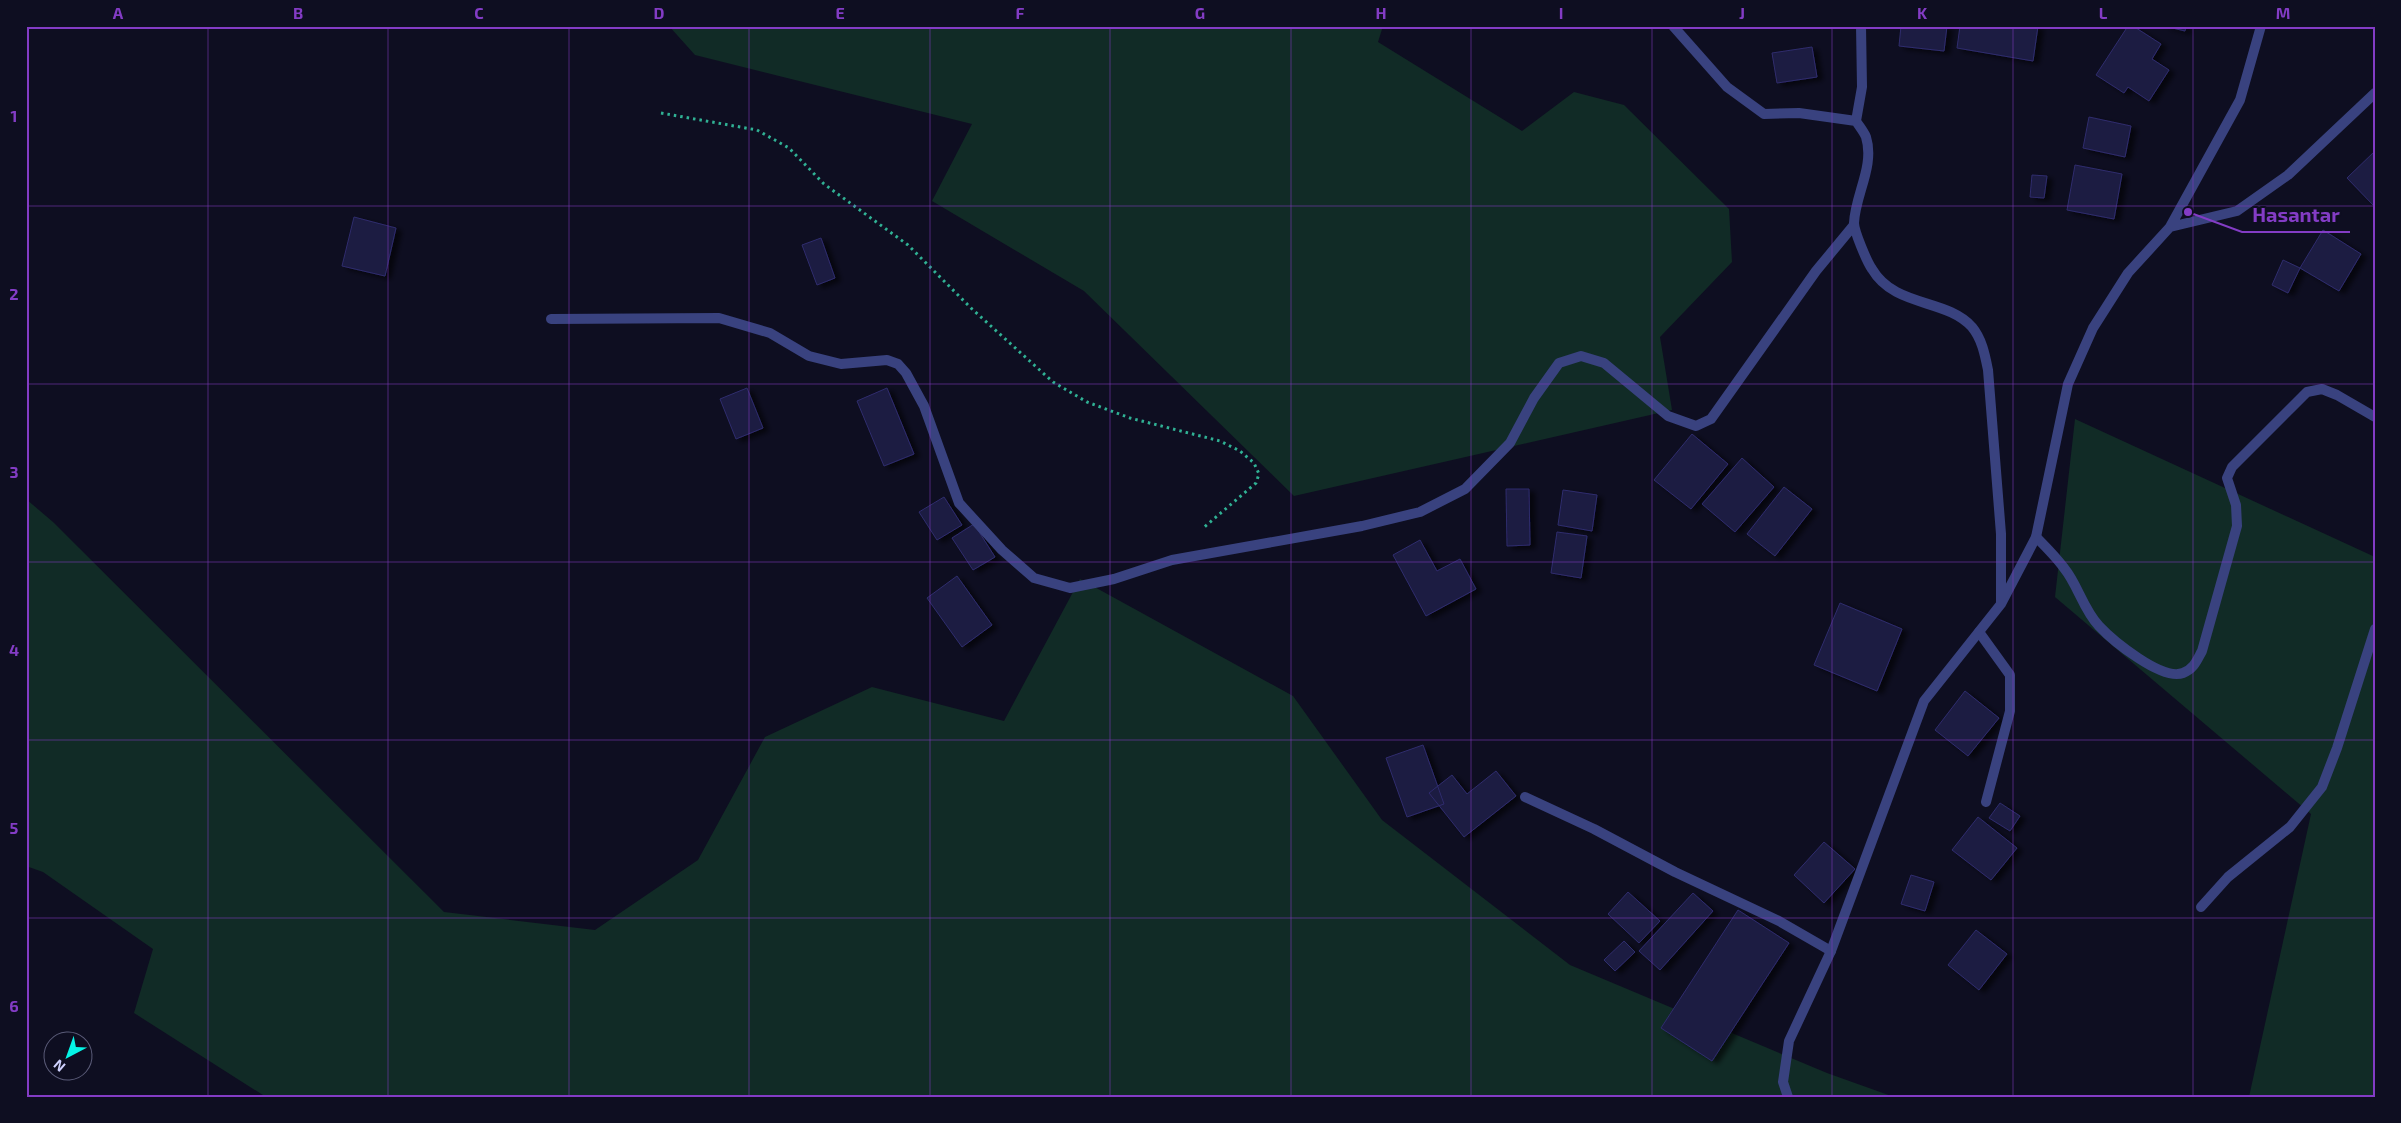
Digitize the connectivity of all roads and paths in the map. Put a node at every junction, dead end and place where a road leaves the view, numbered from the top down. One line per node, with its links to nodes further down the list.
1 (1673, 26): 6 (street)
2 (1861, 26): 6 (street)
3 (2261, 26): 8 (street)
4 (2375, 93): 8 (street)
5 (660, 113): 12 (path)
6 (1856, 121): 7 (street)
7 (1854, 225): 12 (street); 13 (street)
8 (2170, 227): 11 (street)
9 (551, 319): 12 (street)
10 (2375, 418): 11 (street)
11 (2036, 537): 13 (street)
12 (1172, 560)
13 (2001, 604): 15 (street)
14 (2375, 629): 18 (street)
15 (1979, 632): 17 (street); 19 (street)
16 (1525, 797): 19 (street)
17 (1986, 802)
18 (2201, 907)
19 (1831, 951): 20 (street)
20 (1788, 1097)

